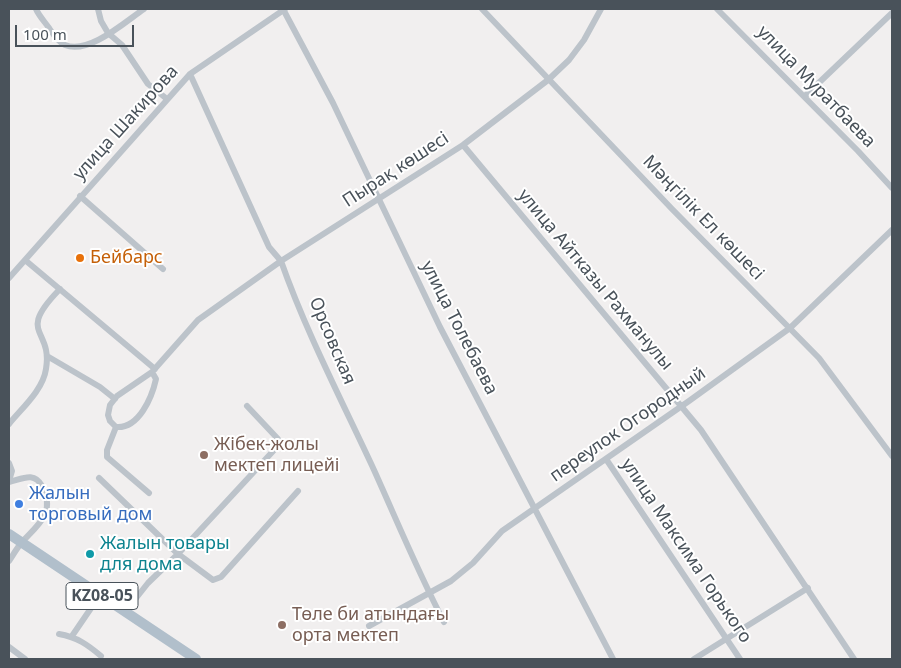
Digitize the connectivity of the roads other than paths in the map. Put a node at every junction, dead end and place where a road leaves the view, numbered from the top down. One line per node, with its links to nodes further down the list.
1 (36, 9): 9 (street)
2 (98, 9): 9 (street)
3 (144, 9): 9 (street)
4 (284, 9): 10 (street, улица Шакирова); 17 (street, улица Толебаева)
5 (482, 9): 11 (street, Мәңгілік Ел көшесі)
6 (600, 9): 11 (street, Пырақ көшесі)
7 (717, 9): 12 (street, улица Муратбаева)
8 (892, 13): 12 (street)
9 (108, 33): 13 (street)
10 (190, 74): 13 (street, улица Шакирова); 20 (street, Орсовская)
11 (548, 80): 14 (street, Пырақ көшесі); 24 (street, Мәңгілік Ел көшесі)
12 (805, 96): 15 (street, улица Муратбаева)
13 (167, 99): 16 (street, улица Шакирова)
14 (463, 145): 17 (street, Пырақ көшесі); 28 (street, улица Айтказы Рахманулы)
15 (892, 188)
16 (80, 196): 19 (street, улица Шакирова); 21 (street)
17 (379, 200): 20 (street, Пырақ көшесі); 39 (street, улица Толебаева)
18 (892, 230): 24 (street, переулок Огородный)
19 (24, 260): 22 (street, улица Шакирова); 23 (street)
20 (281, 260): 26 (street, Пырақ көшесі); 45 (street, Орсовская)
21 (163, 268)
22 (9, 278)
23 (60, 289): 25 (street); 26 (street)
24 (790, 328): 28 (street, переулок Огородный); 32 (street, Мәңгілік Ел көшесі)
25 (47, 356): 27 (street); 30 (street)
26 (153, 371): 27 (street, Пырақ көшесі); 31 (street)
27 (115, 399): 31 (street)
28 (681, 405): 33 (street, переулок Огородный); 44 (street, улица Айтказы Рахманулы)
29 (247, 406): 42 (street)
30 (9, 424)
31 (116, 427): 38 (street)
32 (892, 456)
33 (606, 459): 39 (street, переулок Огородный); 52 (street, улица Максима Горького)
34 (9, 464): 36 (street)
35 (99, 478): 42 (street)
36 (9, 482): 41 (street)
37 (298, 491): 42 (street)
38 (149, 493)
39 (535, 508): 45 (street, переулок Огородный); 58 (street, улица Толебаева)
40 (9, 534): 41 (main road, KZ08-05)
41 (21, 543): 43 (street); 46 (main road, KZ08-05)
42 (178, 554): 47 (street)
43 (9, 562)
44 (808, 588): 52 (street); 61 (street, улица Айтказы Рахманулы)
45 (429, 594): 48 (street, Орсовская); 49 (street, переулок Огородный)
46 (100, 595): 47 (main road, KZ08-05); 51 (street)
47 (125, 612): 54 (main road, KZ08-05)
48 (444, 622)
49 (369, 626)
50 (59, 634): 51 (street)
51 (72, 636): 55 (street)
52 (726, 638): 59 (street); 60 (street, улица Максима Горького)
53 (9, 647): 56 (street)
54 (182, 655): 57 (main road, KZ08-05)
55 (101, 656)
56 (25, 659)
57 (196, 659)
58 (614, 659)
59 (694, 659)
60 (740, 659)
61 (854, 659)

